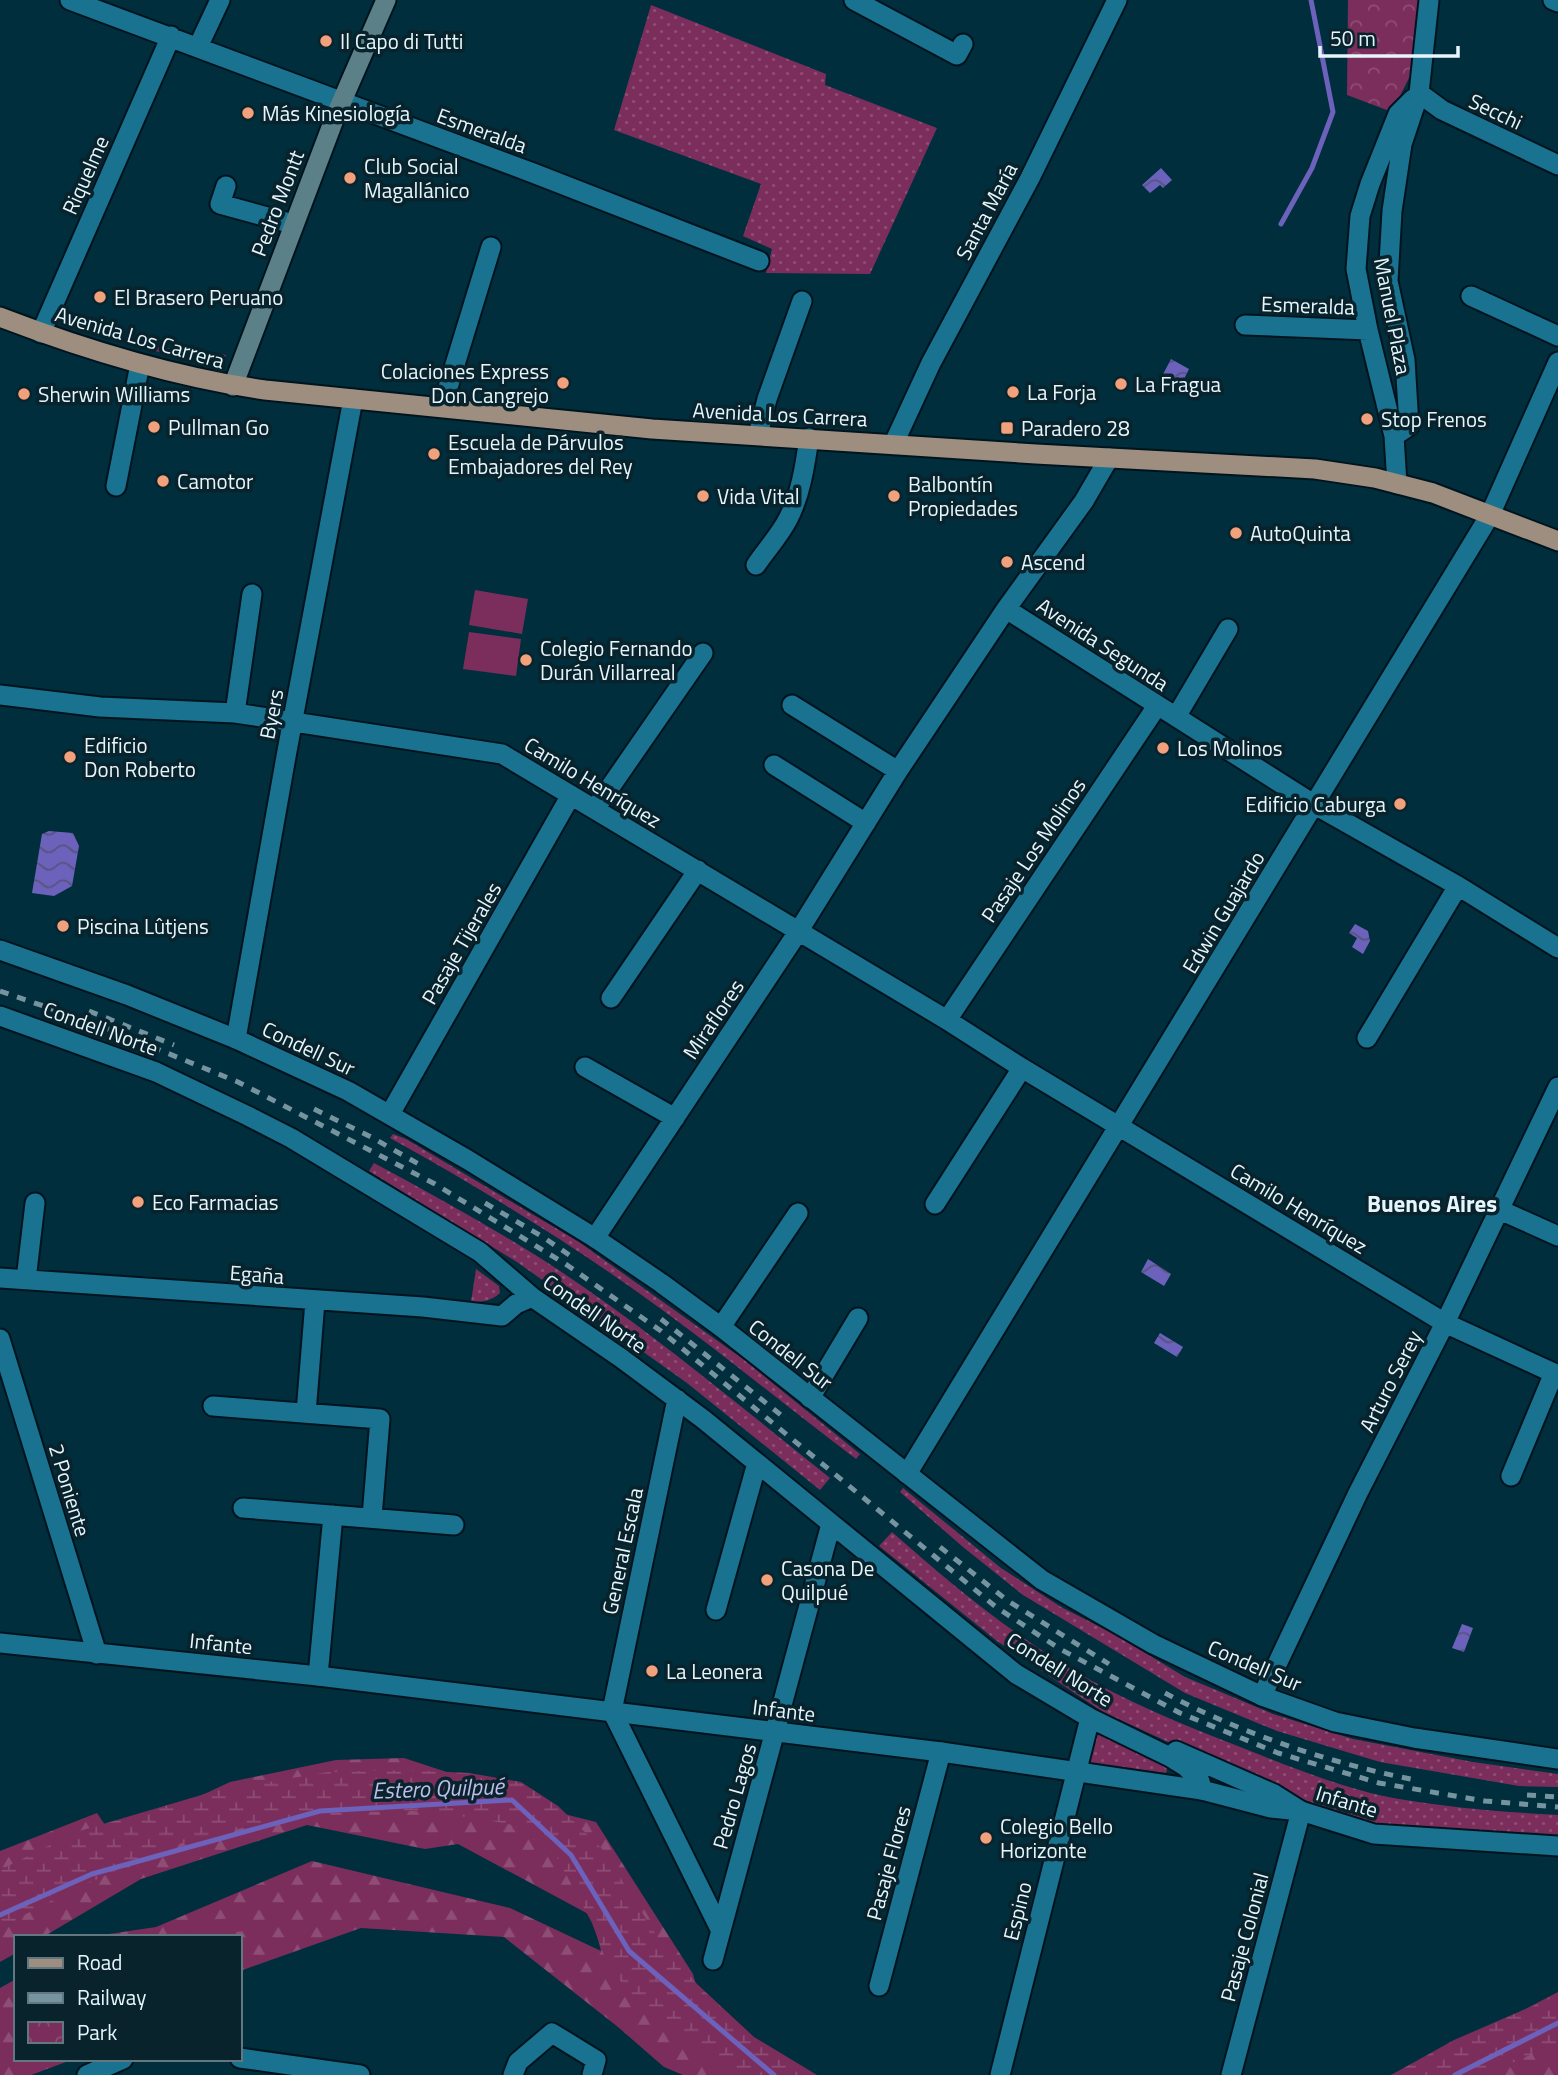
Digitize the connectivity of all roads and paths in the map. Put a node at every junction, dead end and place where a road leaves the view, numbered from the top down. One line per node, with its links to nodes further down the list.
1 (70, 0): 7 (street, Esmeralda)
2 (220, 0): 9 (street)
3 (386, 0): 11 (main road, Pedro Montt)
4 (854, 0): 8 (street)
5 (1117, 0): 32 (street, Santa María)
6 (1429, 0): 10 (street, Manuel Plaza)
7 (171, 36): 9 (street, Esmeralda); 22 (street, Riquelme)
8 (963, 44)
9 (198, 47): 11 (street, Esmeralda)
10 (1419, 93): 12 (street, Secchi); 21 (street, Manuel Plaza); 30 (street, Manuel Plaza)
11 (341, 103): 14 (main road, Pedro Montt); 16 (street, Esmeralda)
12 (1558, 165)
13 (226, 186): 14 (street)
14 (293, 224): 26 (main road, Pedro Montt)
15 (491, 247): 28 (street)
16 (759, 261)
17 (1471, 296): 23 (street)
18 (802, 301): 29 (street)
19 (0, 317): 22 (main road, Avenida Los Carrera)
20 (1245, 325): 21 (street, Esmeralda)
21 (1368, 330): 30 (street, Manuel Plaza)
22 (41, 333): 25 (main road, Avenida Los Carrera)
23 (1558, 336)
24 (1558, 362): 36 (street, Edwin Guajardo)
25 (140, 364): 26 (main road, Avenida Los Carrera); 35 (street)
26 (233, 386): 27 (main road, Avenida Los Carrera)
27 (353, 399): 28 (main road, Avenida Los Carrera); 48 (street, Byers)
28 (442, 407): 29 (main road, Avenida Los Carrera)
29 (758, 435): 31 (main road, Avenida Los Carrera)
30 (1394, 436): 34 (street, Manuel Plaza)
31 (809, 438): 32 (main road, Avenida Los Carrera); 38 (street)
32 (894, 443): 33 (main road, Avenida Los Carrera)
33 (1109, 458): 34 (main road, Avenida Los Carrera); 40 (street, Miraflores)
34 (1397, 484): 36 (main road, Avenida Los Carrera)
35 (116, 486)
36 (1490, 515): 37 (main road, Avenida Los Carrera); 52 (street, Edwin Guajardo)
37 (1558, 541)
38 (756, 565)
39 (252, 594): 46 (street)
40 (1006, 609): 45 (street, Avenida Segunda); 50 (street, Miraflores)
41 (1228, 629): 47 (street, Avenida Segunda)
42 (703, 653): 53 (street)
43 (0, 695): 46 (street, Camilo Henríquez)
44 (792, 705): 50 (street)
45 (1157, 706): 47 (street, Avenida Segunda); 62 (street, Pasaje Los Molinos)
46 (235, 713): 48 (street, Camilo Henríquez)
47 (1176, 717): 52 (street, Avenida Segunda)
48 (293, 722): 51 (street, Camilo Henríquez); 64 (street, Byers)
49 (774, 765): 54 (street)
50 (898, 771): 54 (street, Miraflores)
51 (571, 794): 53 (street, Camilo Henríquez); 68 (street, Pasaje Tijerales)
52 (1315, 805): 56 (street, Avenida Segunda); 70 (street, Edwin Guajardo)
53 (595, 809): 55 (street, Camilo Henríquez)
54 (866, 823): 57 (street, Miraflores)
55 (698, 870): 57 (street, Camilo Henríquez); 60 (street)
56 (1458, 886): 58 (street, Avenida Segunda); 63 (street)
57 (798, 932): 62 (street, Camilo Henríquez); 69 (street, Miraflores)
58 (1558, 947)
59 (0, 950): 64 (street, Condell Sur)
60 (611, 998)
61 (0, 1016): 79 (street, Condell Norte)
62 (947, 1020): 66 (street, Camilo Henríquez)
63 (1367, 1038)
64 (236, 1039): 68 (street, Condell Sur)
65 (585, 1067): 69 (street)
66 (1022, 1068): 70 (street, Camilo Henríquez); 72 (street)
67 (1558, 1087): 73 (street, Arturo Serey)
68 (390, 1115): 76 (street, Condell Sur)
69 (676, 1118): 76 (street, Miraflores)
70 (1119, 1125): 82 (street, Camilo Henríquez); 91 (street, Edwin Guajardo)
71 (35, 1203): 78 (street)
72 (935, 1204)
73 (1500, 1210): 75 (street); 82 (street, Arturo Serey)
74 (798, 1213): 83 (street)
75 (1558, 1236)
76 (595, 1238): 83 (street, Condell Sur)
77 (0, 1278): 78 (street, Egaña)
78 (26, 1280): 80 (street, Egaña)
79 (524, 1300): 80 (street, Egaña); 87 (street, Condell Norte)
80 (315, 1301): 89 (street)
81 (858, 1318): 86 (street)
82 (1445, 1323): 85 (street, Camilo Henríquez); 102 (street, Arturo Serey)
83 (721, 1327): 86 (street, Condell Sur)
84 (0, 1339): 100 (street, 2 Poniente)
85 (1556, 1374): 92 (street)
86 (810, 1398): 91 (street, Condell Sur)
87 (677, 1399): 90 (street, Condell Norte); 103 (street, General Escala)
88 (213, 1406): 89 (street)
89 (306, 1413): 95 (street)
90 (757, 1463): 96 (street, Condell Norte); 98 (street)
91 (907, 1474): 102 (street, Condell Sur)
92 (1511, 1476)
93 (243, 1508): 94 (street)
94 (333, 1515): 95 (street); 101 (street)
95 (372, 1517): 97 (street)
96 (831, 1524): 104 (street, Condell Norte); 106 (street, Pedro Lagos)
97 (454, 1525)
98 (716, 1610)
99 (0, 1643): 100 (street, Infante)
100 (97, 1654): 101 (street, Infante)
101 (318, 1676): 103 (street, Infante)
102 (1262, 1696): 108 (street, Condell Sur)
103 (612, 1711): 106 (street, Infante); 113 (street)
104 (1090, 1718): 105 (street, Condell Norte); 109 (street, Espino)
105 (1114, 1728): 110 (street, Condell Norte); 111 (street, Condell Norte)
106 (776, 1732): 107 (street, Infante); 113 (street, Pedro Lagos)
107 (942, 1752): 109 (street, Infante); 115 (street, Pasaje Flores)
108 (1558, 1759)
109 (1077, 1772): 110 (street, Infante); 122 (street, Espino)
110 (1202, 1790): 111 (street, Infante)
111 (1301, 1811): 112 (street, Infante); 123 (street, Pasaje Colonial)
112 (1558, 1846)
113 (720, 1929): 114 (street, Pedro Lagos)
114 (713, 1960)
115 (879, 1986)
116 (242, 2058): 119 (street)
117 (118, 2061): 118 (street)
118 (87, 2075)
119 (360, 2075)
120 (513, 2075): 121 (street)
121 (592, 2075)
122 (1000, 2075)
123 (1231, 2075)

